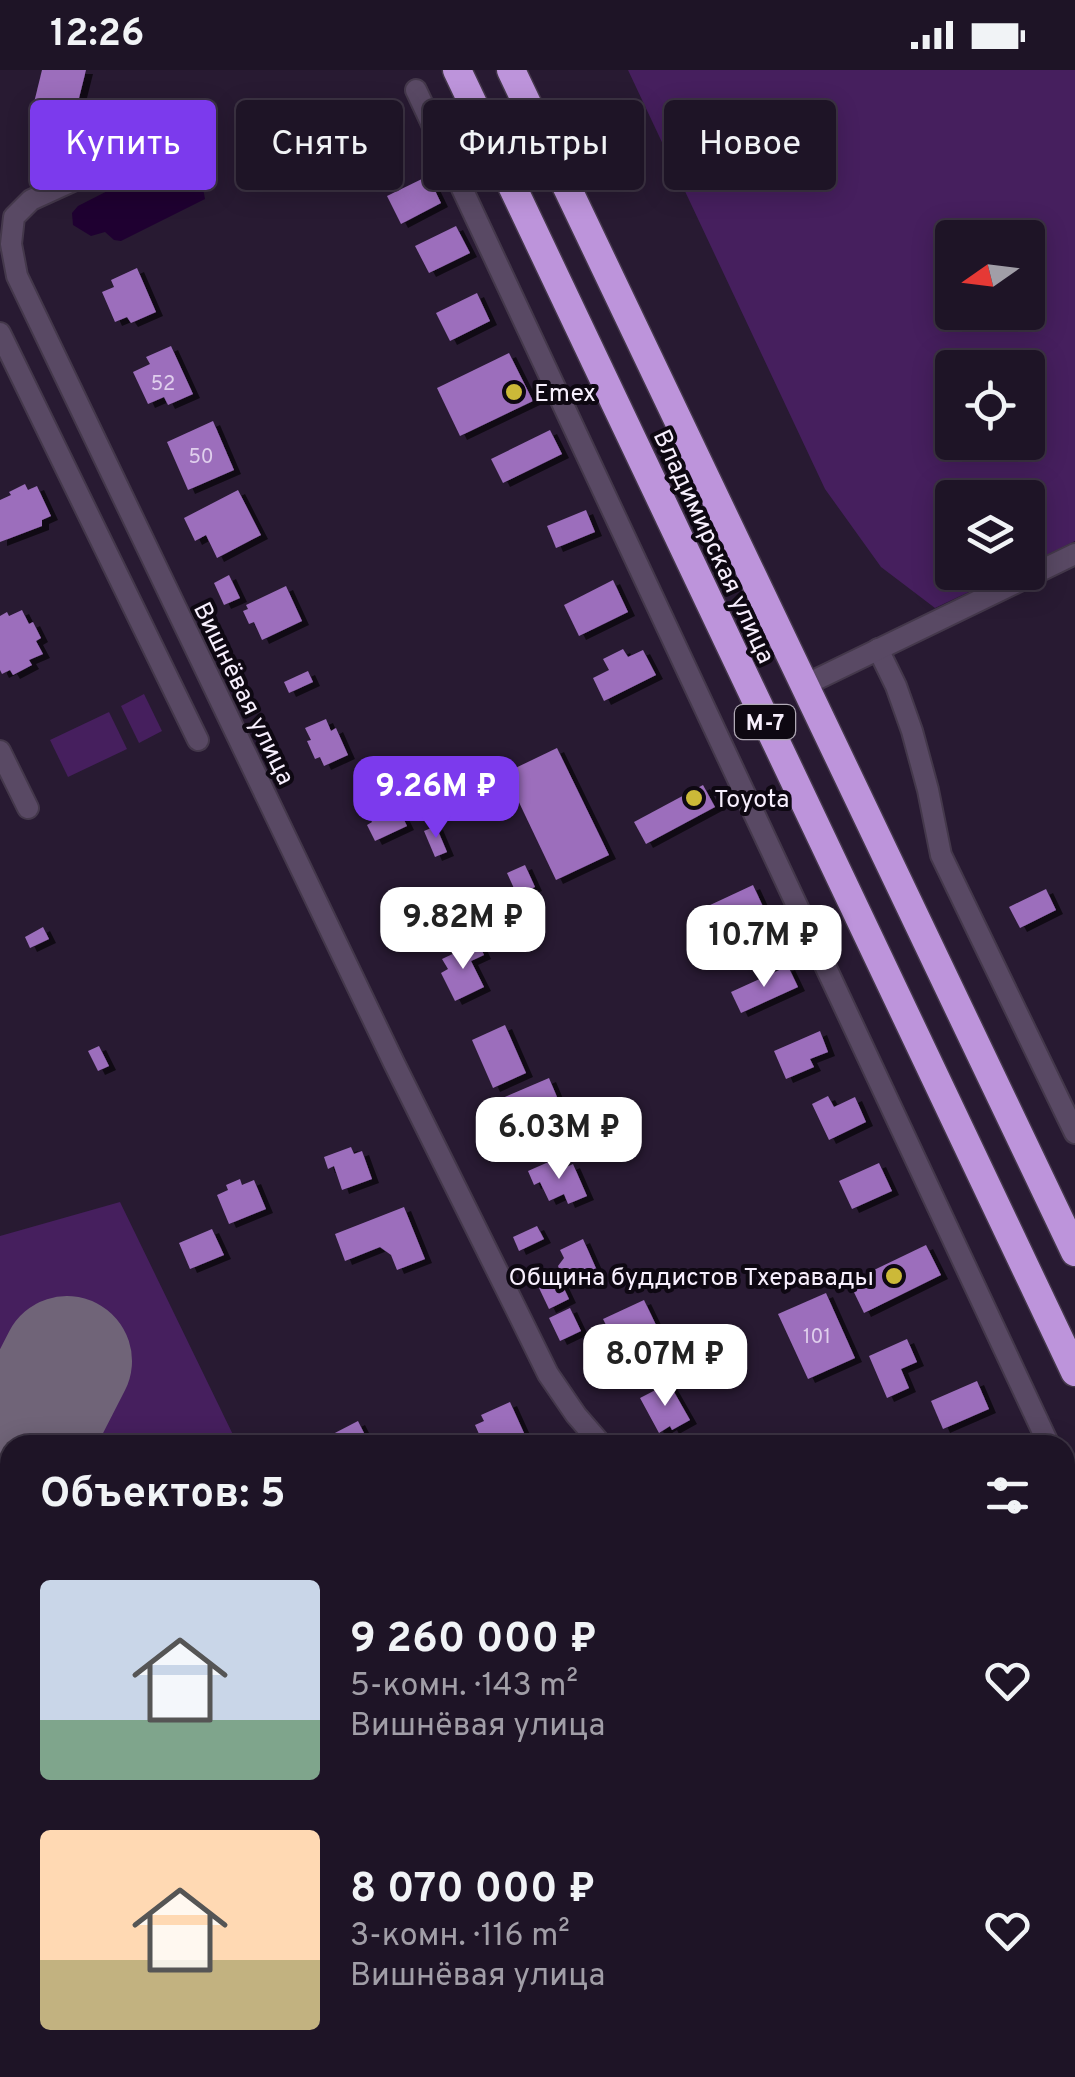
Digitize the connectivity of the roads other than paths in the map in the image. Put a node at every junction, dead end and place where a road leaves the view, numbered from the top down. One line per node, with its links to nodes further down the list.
1 (457, 70): 14 (highway, Владимирская улица / М-7)
2 (512, 70): 8 (highway, Владимирская улица / М-7)
3 (416, 90): 16 (street)
4 (53, 190): 15 (street, Вишнёвая улица)
5 (0, 333): 9 (street)
6 (1075, 554): 7 (street)
7 (878, 650): 8 (street); 12 (street)
8 (805, 685): 13 (highway, Владимирская улица / М-7)
9 (198, 740)
10 (0, 751): 11 (street)
11 (28, 808)
12 (1075, 1134)
13 (1075, 1252)
14 (1075, 1372)
15 (593, 1435)
16 (1044, 1435)

